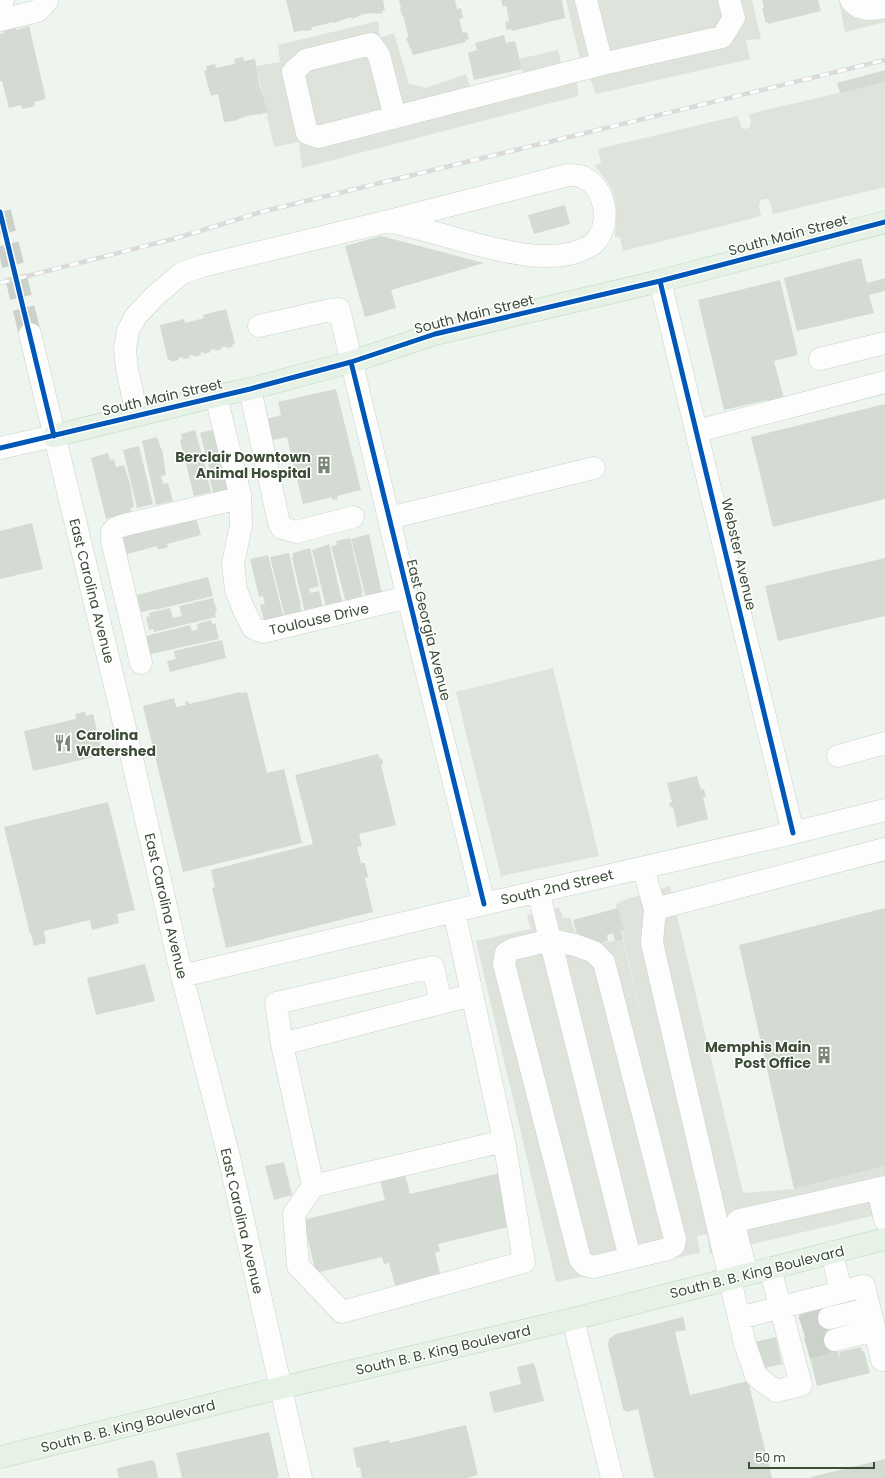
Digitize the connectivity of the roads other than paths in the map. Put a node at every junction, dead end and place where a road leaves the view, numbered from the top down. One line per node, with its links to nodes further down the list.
1 (4, 0): 6 (street)
2 (47, 0): 8 (street)
3 (586, 0): 9 (street)
4 (729, 0): 9 (street)
5 (851, 0): 7 (street)
6 (0, 1)
7 (885, 7)
8 (0, 20)
9 (602, 64): 10 (street)
10 (394, 117): 10 (street)
11 (390, 221): 11 (street); 22 (street)
12 (885, 222): 13 (main road, South Main Street)
13 (660, 281): 18 (main road, South Main Street); 23 (street, Webster Avenue)
14 (259, 326): 18 (street, East Georgia Avenue)
15 (30, 334): 24 (street, East Carolina Avenue)
16 (885, 343): 17 (street)
17 (820, 359)
18 (351, 362): 20 (main road, South Main Street); 29 (street, East Georgia Avenue)
19 (885, 382): 23 (street)
20 (250, 389): 21 (main road, South Main Street); 28 (street)
21 (216, 396): 22 (main road, South Main Street); 27 (street, Toulouse Drive)
22 (137, 415): 24 (main road, South Main Street)
23 (697, 431): 35 (street, Webster Avenue)
24 (54, 436): 25 (street, South Main Street); 43 (street, East Carolina Avenue)
25 (0, 448)
26 (594, 468): 29 (street)
27 (240, 498): 30 (street, Toulouse Drive); 31 (street)
28 (353, 517)
29 (389, 518): 30 (street, East Georgia Avenue)
30 (408, 597): 39 (street, East Georgia Avenue)
31 (141, 663)
32 (885, 743): 33 (street)
33 (838, 756)
34 (885, 810): 35 (street, South 2nd Street)
35 (793, 833): 37 (street, South 2nd Street)
36 (885, 849): 40 (street)
37 (643, 868): 38 (street, South 2nd Street); 40 (street)
38 (538, 891): 39 (street, South 2nd Street); 42 (street)
39 (484, 904): 41 (street, South 2nd Street)
40 (655, 909): 55 (street)
41 (454, 911): 43 (street, South 2nd Street); 44 (street)
42 (551, 940): 53 (street); 53 (street); 53 (street)
43 (182, 976): 64 (street, East Carolina Avenue)
44 (472, 995): 45 (street); 47 (street)
45 (441, 1003): 46 (street); 46 (street)
46 (282, 1044): 48 (street)
47 (504, 1141): 48 (street); 48 (street)
48 (313, 1186)
49 (882, 1188): 50 (street); 55 (street)
50 (885, 1220)
51 (885, 1239): 52 (main road, South B. B. King Boulevard)
52 (832, 1252): 54 (main road, South B. B. King Boulevard); 56 (street)
53 (630, 1258)
54 (770, 1268): 55 (main road, South B. B. King Boulevard); 57 (street)
55 (739, 1276): 58 (street); 60 (main road, South B. B. King Boulevard)
56 (841, 1292): 57 (street); 61 (street)
57 (780, 1307): 58 (street); 58 (street)
58 (739, 1318)
59 (829, 1318): 61 (street)
60 (573, 1319): 64 (main road, South B. B. King Boulevard); 67 (street)
61 (872, 1319): 62 (street); 63 (street)
62 (835, 1340)
63 (882, 1360)
64 (280, 1388): 65 (main road, South B. B. King Boulevard); 66 (street, East Carolina Avenue)
65 (0, 1457)
66 (301, 1478)
67 (612, 1478)

